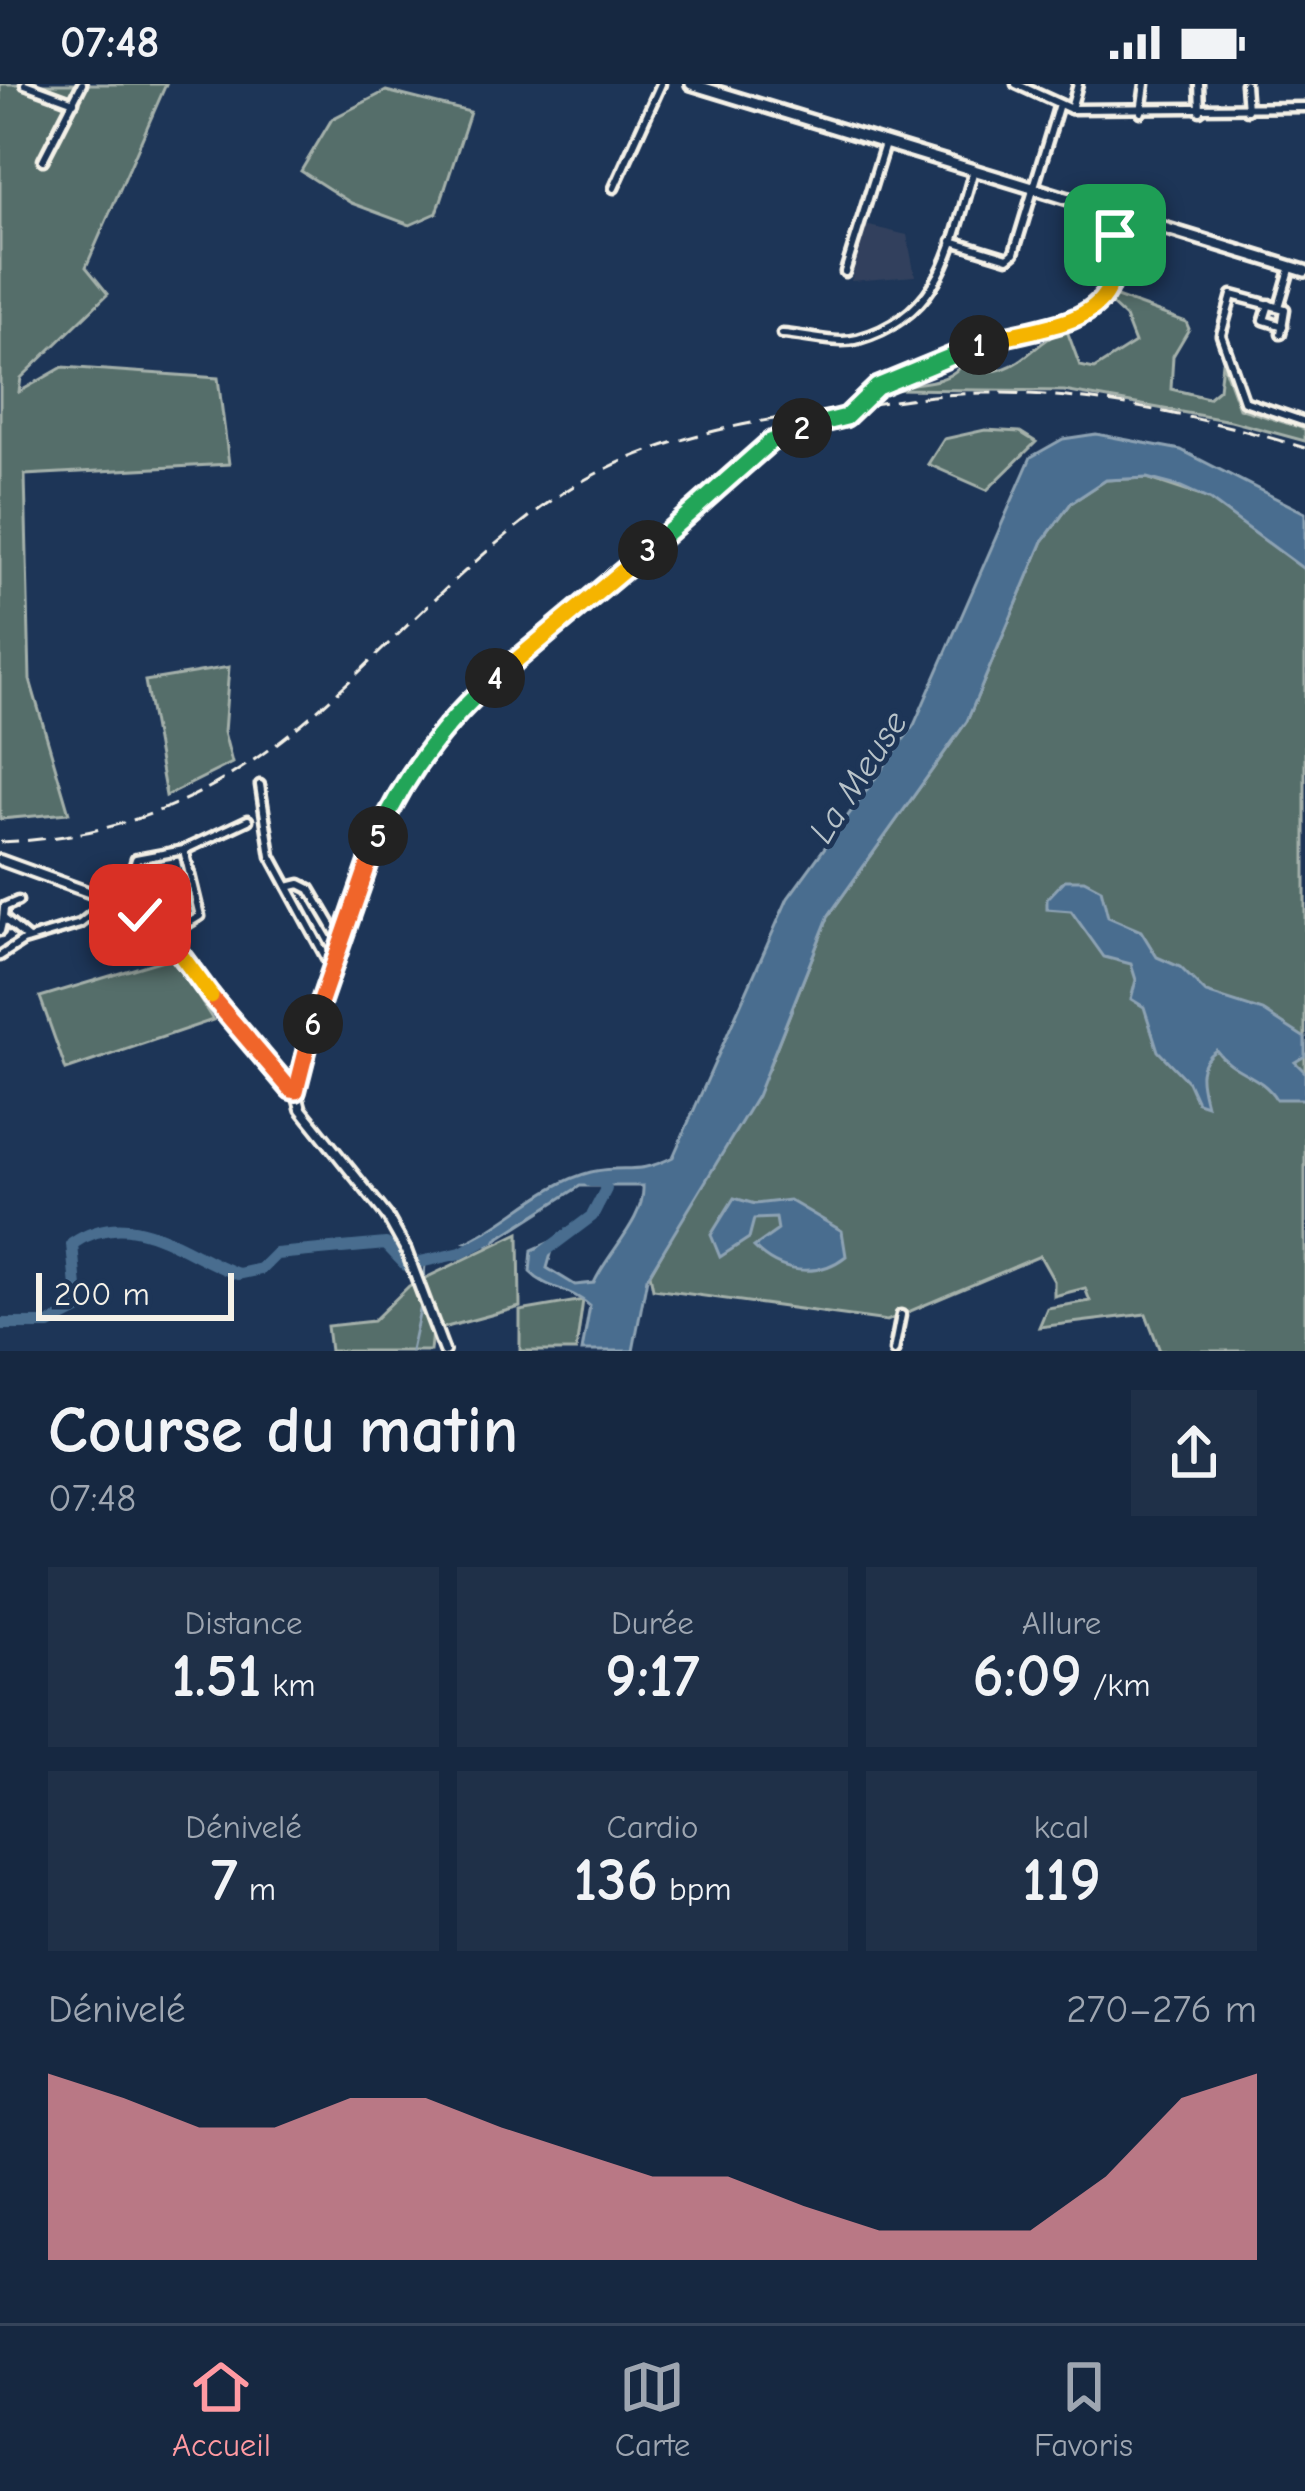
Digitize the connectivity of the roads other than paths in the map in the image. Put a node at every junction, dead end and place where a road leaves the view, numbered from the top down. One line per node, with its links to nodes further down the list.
1 (25, 84): 10 (street)
2 (82, 84): 10 (street)
3 (662, 84): 22 (street)
4 (691, 84): 19 (main road)
5 (1016, 84): 11 (street)
6 (1078, 84): 13 (street)
7 (1145, 84): 16 (street)
8 (1199, 84): 15 (street)
9 (1245, 84): 14 (street)
10 (74, 102): 18 (street)
11 (1059, 104): 13 (street); 23 (street)
12 (1305, 107): 14 (street)
13 (1071, 110): 16 (street)
14 (1247, 110): 15 (street)
15 (1200, 111): 16 (street)
16 (1141, 112)
17 (46, 134): 18 (street)
18 (56, 138): 20 (street)
19 (886, 140): 21 (main road); 28 (street)
20 (43, 160)
21 (974, 170): 23 (main road); 25 (street)
22 (614, 188)
23 (1034, 188): 24 (main road); 25 (street)
24 (1122, 214): 26 (main road); 44 (street)
25 (952, 241): 30 (street)
26 (1292, 266): 27 (main road); 29 (street)
27 (1305, 270)
28 (845, 272)
29 (1274, 306): 29 (street); 31 (street)
30 (782, 334)
31 (1305, 422)
32 (260, 785): 37 (street)
33 (248, 820): 34 (street)
34 (184, 850): 36 (street); 42 (street)
35 (0, 860): 38 (main road)
36 (133, 869)
37 (288, 887): 44 (street); 46 (street)
38 (110, 900): 42 (main road); 43 (street)
39 (18, 902): 40 (street)
40 (3, 918): 41 (street); 43 (street)
41 (0, 931)
42 (168, 936): 47 (main road)
43 (28, 940): 45 (street)
44 (340, 940): 46 (street)
45 (0, 954)
46 (331, 967): 47 (street)
47 (296, 1091): 49 (main road)
48 (901, 1315): 50 (street)
49 (444, 1351)
50 (894, 1351)

